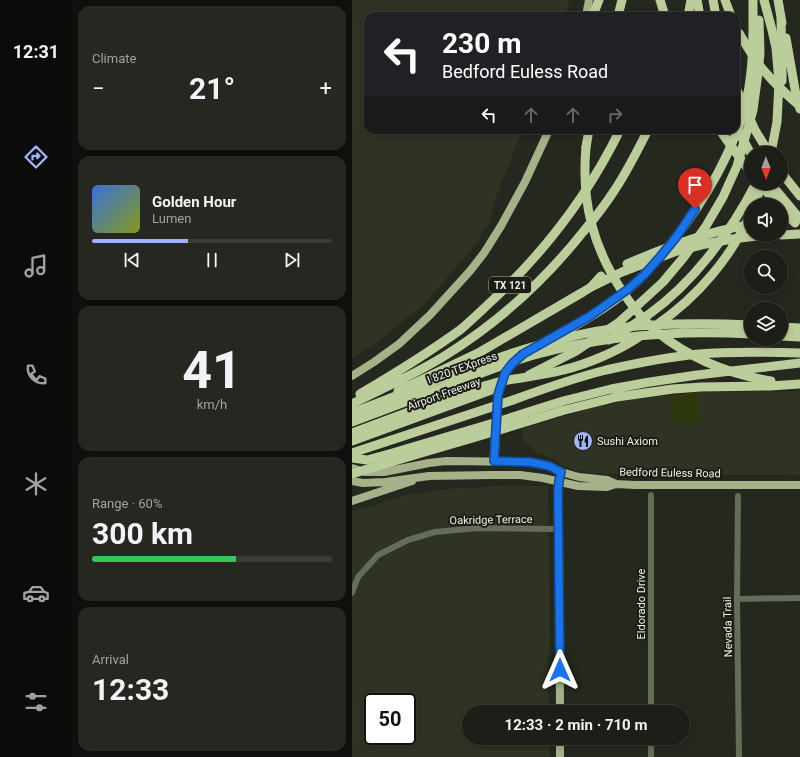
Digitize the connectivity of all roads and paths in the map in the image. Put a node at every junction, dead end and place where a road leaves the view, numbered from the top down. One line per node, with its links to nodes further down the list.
1 (589, 0): 14 (main road)
2 (599, 0): 15 (highway)
3 (622, 0): 16 (highway)
4 (660, 0): 18 (highway, bridge)
5 (663, 0): 17 (highway)
6 (691, 0): 19 (highway)
7 (698, 0): 20 (highway)
8 (713, 0): 21 (highway)
9 (725, 0): 22 (highway)
10 (753, 0): 27 (highway)
11 (758, 0): 62 (highway, Airport Freeway)
12 (764, 0): 37 (highway, bridge)
13 (778, 0): 23 (highway)
14 (587, 12)
15 (593, 12)
16 (619, 12)
17 (661, 12)
18 (664, 12)
19 (689, 12)
20 (700, 12)
21 (715, 12)
22 (730, 12)
23 (781, 18): 26 (highway); 38 (highway)
24 (740, 36): 26 (highway, bridge)
25 (740, 97): 36 (highway, bridge)
26 (800, 108)
27 (740, 121)
28 (547, 134): 65 (main road)
29 (588, 134): 66 (highway, bridge)
30 (618, 134): 67 (highway, TX 121)
31 (646, 134): 68 (highway)
32 (723, 134): 39 (highway, bridge)
33 (735, 134): 72 (highway)
34 (740, 134): 35 (highway, bridge)
35 (747, 146)
36 (765, 146)
37 (771, 146)
38 (771, 146)
39 (744, 163)
40 (788, 181): 44 (highway)
41 (753, 190): 62 (highway)
42 (764, 190): 45 (highway)
43 (776, 190): 47 (highway, bridge)
44 (800, 196)
45 (771, 198)
46 (788, 216): 51 (highway, bridge)
47 (800, 218): 48 (highway)
48 (788, 219)
49 (744, 226): 73 (highway, bridge)
50 (744, 226): 55 (highway, bridge)
51 (800, 226)
52 (800, 234): 53 (highway)
53 (788, 235)
54 (744, 238): 55 (highway, bridge)
55 (591, 287): 69 (highway)
56 (744, 325): 70 (highway, I 820 TEXpress, bridge)
57 (788, 327): 58 (highway)
58 (800, 328)
59 (744, 334): 71 (highway, I 820 TEXpress, bridge)
60 (788, 336): 61 (highway)
61 (800, 337)
62 (576, 351): 74 (highway, Airport Freeway, bridge)
63 (800, 353): 75 (highway, bridge)
64 (800, 363): 72 (highway)
65 (352, 376)
66 (797, 384): 80 (highway, bridge)
67 (352, 399)
68 (352, 404)
69 (352, 408)
70 (352, 412)
71 (352, 422)
72 (497, 422): 76 (highway); 77 (highway)
73 (352, 433)
74 (352, 441)
75 (352, 453)
76 (352, 458)
77 (494, 461): 78 (main road, Bedford Euless Road); 79 (main road, Bedford Euless Road); 81 (main road)
78 (352, 468)
79 (561, 472): 84 (main road); 85 (main road, Bedford Euless Road)
80 (352, 474)
81 (491, 475): 82 (main road); 84 (main road)
82 (429, 476): 83 (main road); 89 (main road)
83 (352, 481)
84 (559, 481): 85 (main road); 90 (main road)
85 (616, 484): 86 (main road, Bedford Euless Road)
86 (800, 485)
87 (651, 495): 95 (street, Eldorado Drive)
88 (738, 496): 93 (street, Nevada Trail)
89 (352, 501)
90 (559, 529): 91 (street, Oakridge Terrace); 94 (main road)
91 (352, 593)
92 (800, 598): 93 (street)
93 (737, 599): 100 (street, Nevada Trail)
94 (560, 705)
95 (651, 705)
96 (560, 745): 98 (main road)
97 (651, 745): 99 (street)
98 (560, 757)
99 (651, 757)
100 (739, 757)

